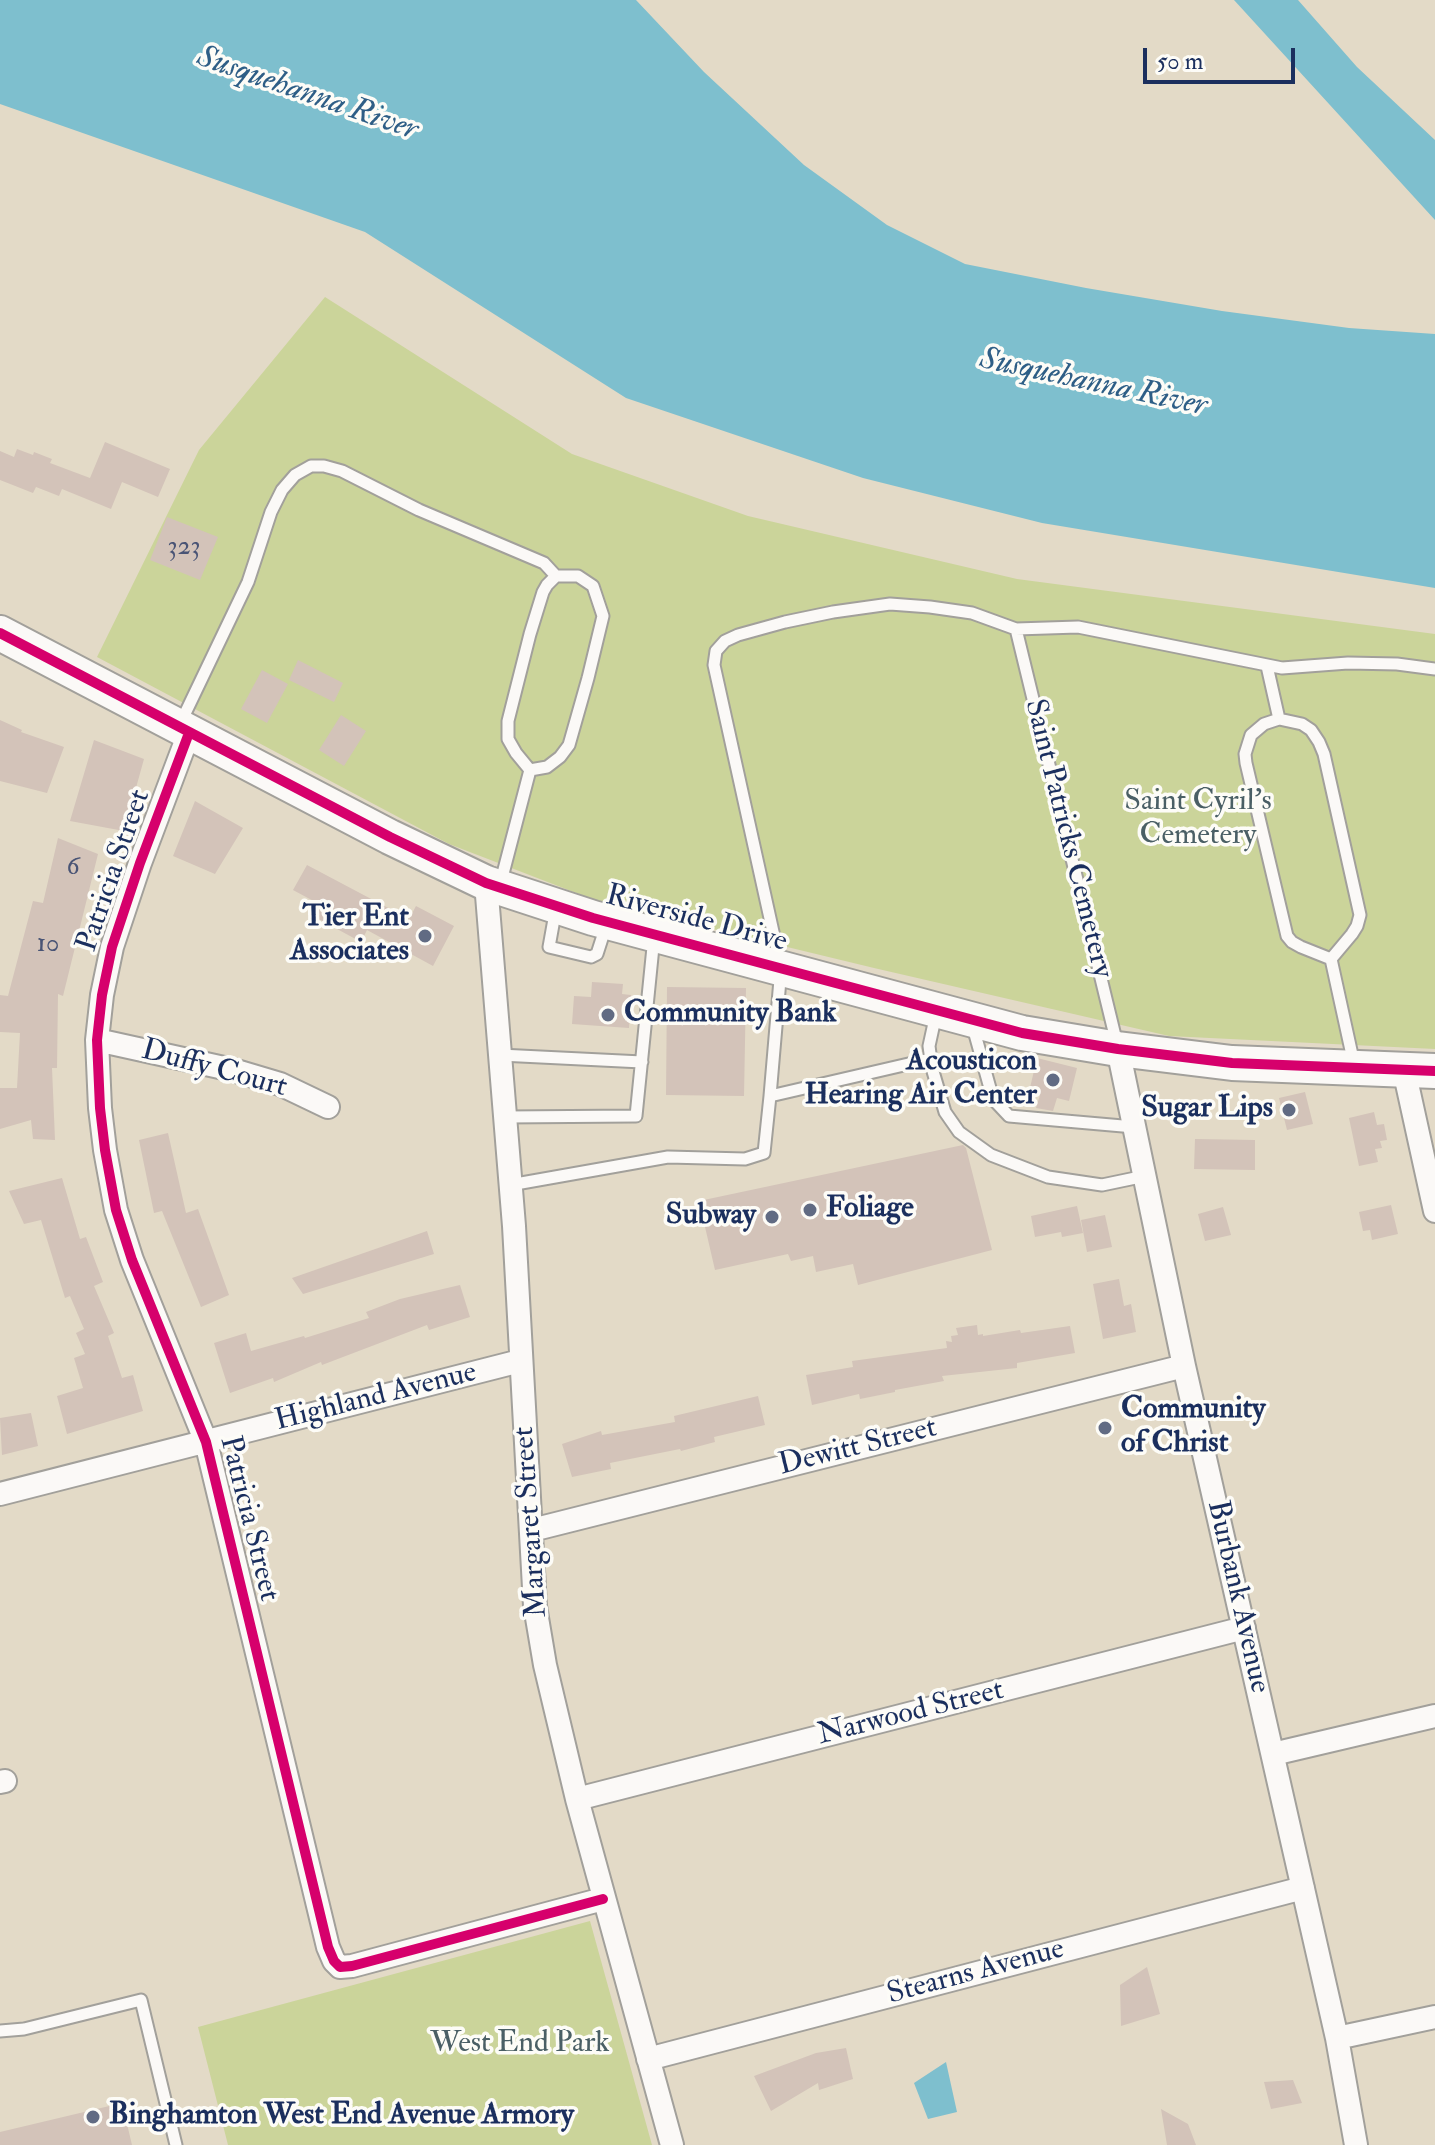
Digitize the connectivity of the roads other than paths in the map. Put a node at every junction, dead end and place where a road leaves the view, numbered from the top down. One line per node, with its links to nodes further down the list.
1 (556, 576): 7 (lane); 8 (lane); 8 (lane)
2 (1016, 629): 4 (lane); 12 (lane); 16 (lane, Saint Patricks Cemetery)
3 (0, 633): 7 (main road, Riverside Drive)
4 (1267, 666): 5 (lane); 6 (lane)
5 (1435, 669)
6 (1279, 719): 11 (lane); 11 (lane)
7 (183, 730): 9 (main road, Riverside Drive); 15 (street, Patricia Street)
8 (530, 770): 9 (lane)
9 (493, 885): 10 (main road, Riverside Drive); 17 (street, Margaret Street)
10 (655, 934): 12 (main road, Riverside Drive); 19 (lane)
11 (1331, 959): 20 (lane)
12 (781, 968): 13 (main road, Riverside Drive); 22 (lane)
13 (937, 1010): 14 (main road, Riverside Drive); 18 (lane)
14 (971, 1019): 16 (main road, Riverside Drive); 25 (lane)
15 (97, 1040): 23 (street, Duffy Court); 31 (street, Patricia Street)
16 (1118, 1049): 20 (main road, Riverside Drive); 25 (street, Burbank Avenue)
17 (500, 1055): 19 (lane); 24 (street, Margaret Street)
18 (930, 1059): 22 (lane); 26 (lane)
19 (642, 1062): 24 (lane)
20 (1355, 1068): 21 (main road, Riverside Drive)
21 (1420, 1070): 28 (street)
22 (770, 1096): 27 (lane)
23 (328, 1107)
24 (505, 1117): 27 (street, Margaret Street)
25 (1134, 1127): 26 (street, Burbank Avenue)
26 (1145, 1176): 30 (street, Burbank Avenue)
27 (510, 1185): 29 (street, Margaret Street)
28 (1435, 1211)
29 (520, 1361): 31 (street, Highland Avenue); 33 (street, Margaret Street)
30 (1184, 1366): 33 (street, Dewitt Street); 34 (street, Burbank Avenue)
31 (206, 1442): 32 (street, Highland Avenue); 39 (street, Patricia Street)
32 (0, 1494)
33 (532, 1530): 37 (street, Margaret Street)
34 (1244, 1628): 36 (street, Burbank Avenue); 37 (street, Narwood Street)
35 (1435, 1716): 36 (street)
36 (1273, 1754): 38 (street, Burbank Avenue)
37 (577, 1799): 39 (street, Margaret Street)
38 (1303, 1888): 42 (street, Burbank Avenue); 43 (street, Stearns Avenue)
39 (603, 1899): 43 (street, Margaret Street)
40 (1435, 2017): 42 (street)
41 (0, 2031): 44 (lane)
42 (1337, 2038): 46 (street, Burbank Avenue)
43 (648, 2059): 45 (street, Margaret Street)
44 (176, 2145)
45 (672, 2145)
46 (1356, 2145)

